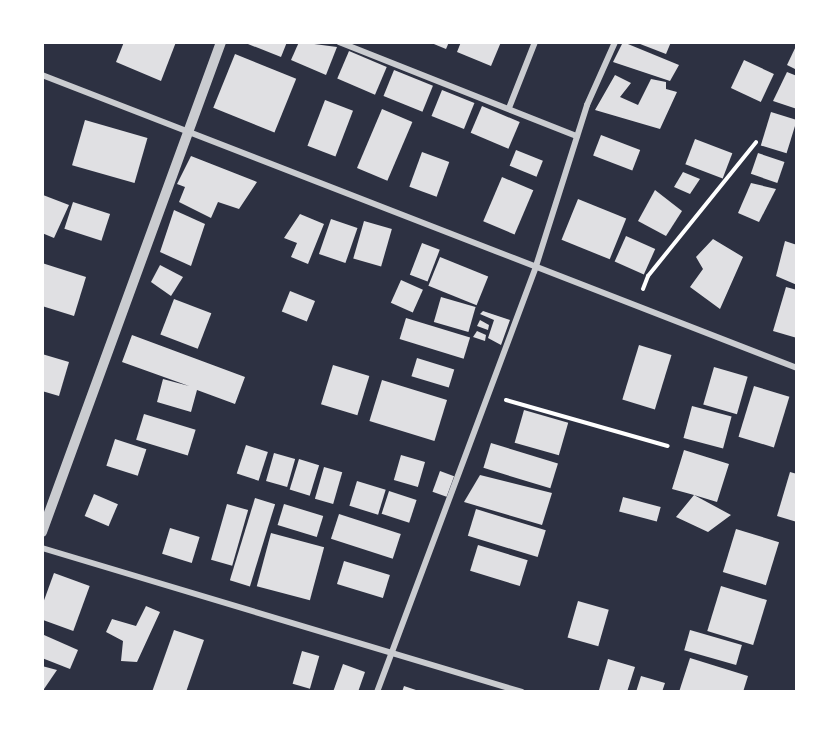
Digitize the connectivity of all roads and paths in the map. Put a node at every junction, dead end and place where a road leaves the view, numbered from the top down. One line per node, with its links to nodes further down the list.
1 (221, 42): 7 (street)
2 (339, 42): 6 (street)
3 (536, 42): 6 (street)
4 (615, 42): 8 (street)
5 (42, 75): 7 (street)
6 (508, 108): 8 (street)
7 (190, 130): 10 (street); 15 (street)
8 (577, 136): 10 (street)
9 (756, 142): 11 (path)
10 (536, 266): 11 (street); 13 (street)
11 (638, 304): 12 (street)
12 (797, 368)
13 (488, 395): 14 (path); 17 (street)
14 (668, 446)
15 (42, 532)
16 (42, 548): 17 (street)
17 (390, 651): 18 (street); 19 (street)
18 (377, 692)
19 (522, 692)

